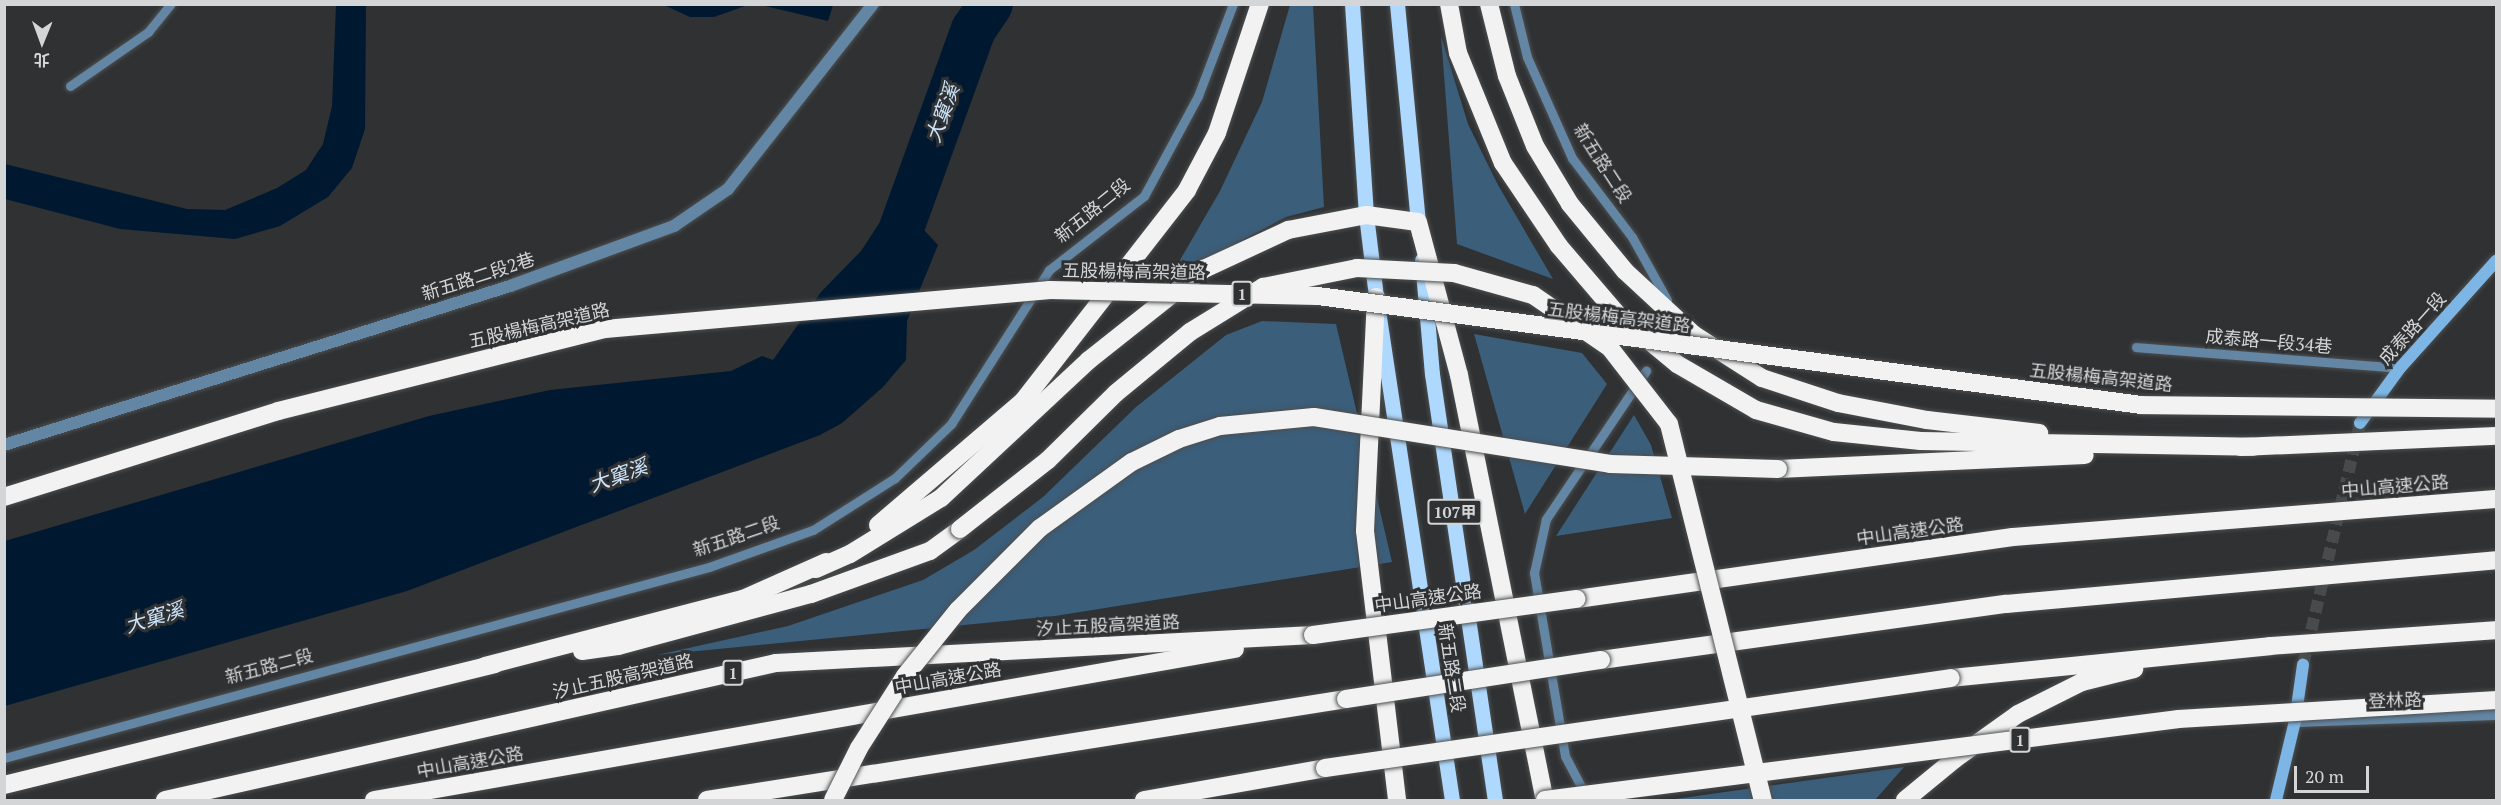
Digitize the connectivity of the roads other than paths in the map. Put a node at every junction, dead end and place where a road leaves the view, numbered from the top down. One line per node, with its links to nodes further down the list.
1 (171, 4): 10 (lane)
2 (873, 4): 22 (street, 新五路二段2巷)
3 (1233, 4): 36 (lane, 新五路二段)
4 (1260, 4): 27 (highway)
5 (1352, 4): 11 (main road, 新五路二段 / 107甲)
6 (1397, 4): 12 (main road, 新五路二段 / 107甲)
7 (1449, 4): 23 (highway)
8 (1514, 4): 15 (lane, 新五路二段)
9 (1489, 6): 23 (highway)
10 (70, 86)
11 (1366, 215): 12 (highway); 14 (main road, 新五路二段 / 107甲); 27 (highway)
12 (1418, 222): 45 (main road, 新五路二段 / 107甲); 46 (highway)
13 (2496, 261): 17 (main road, 成泰路一段)
14 (1376, 297): 43 (highway); 44 (main road, 新五路二段 / 107甲)
15 (1666, 300)
16 (2136, 347): 17 (lane, 成泰路一段34巷)
17 (2400, 368): 20 (main road, 成泰路一段)
18 (1646, 371): 47 (lane)
19 (2496, 409): 24 (highway, 五股楊梅高架道路 / 1, bridge)
20 (2360, 423)
21 (2496, 436): 23 (highway)
22 (4, 446)
23 (2253, 447): 41 (highway, bridge)
24 (4, 497)
25 (2496, 499): 29 (highway, 中山高速公路 / 1, bridge)
26 (2496, 560): 40 (highway, bridge)
27 (816, 569): 32 (highway)
28 (2496, 630): 30 (highway)
29 (1313, 635): 38 (highway, 汐止五股高架道路 / 1); 39 (highway, 中山高速公路 / 1)
30 (2270, 646): 42 (highway, bridge); 49 (highway)
31 (2303, 665): 35 (main road)
32 (485, 666): 37 (highway); 48 (highway, bridge)
33 (2496, 700): 46 (highway, 1, bridge)
34 (2496, 714): 35 (street, 登林路)
35 (2295, 721): 50 (main road)
36 (4, 758)
37 (4, 785)
38 (165, 801)
39 (374, 801)
40 (707, 801)
41 (833, 801)
42 (1144, 801)
43 (1397, 801)
44 (1452, 801)
45 (1495, 801)
46 (1545, 801)
47 (1588, 801)
48 (1764, 801)
49 (1905, 801)
50 (2276, 801)

